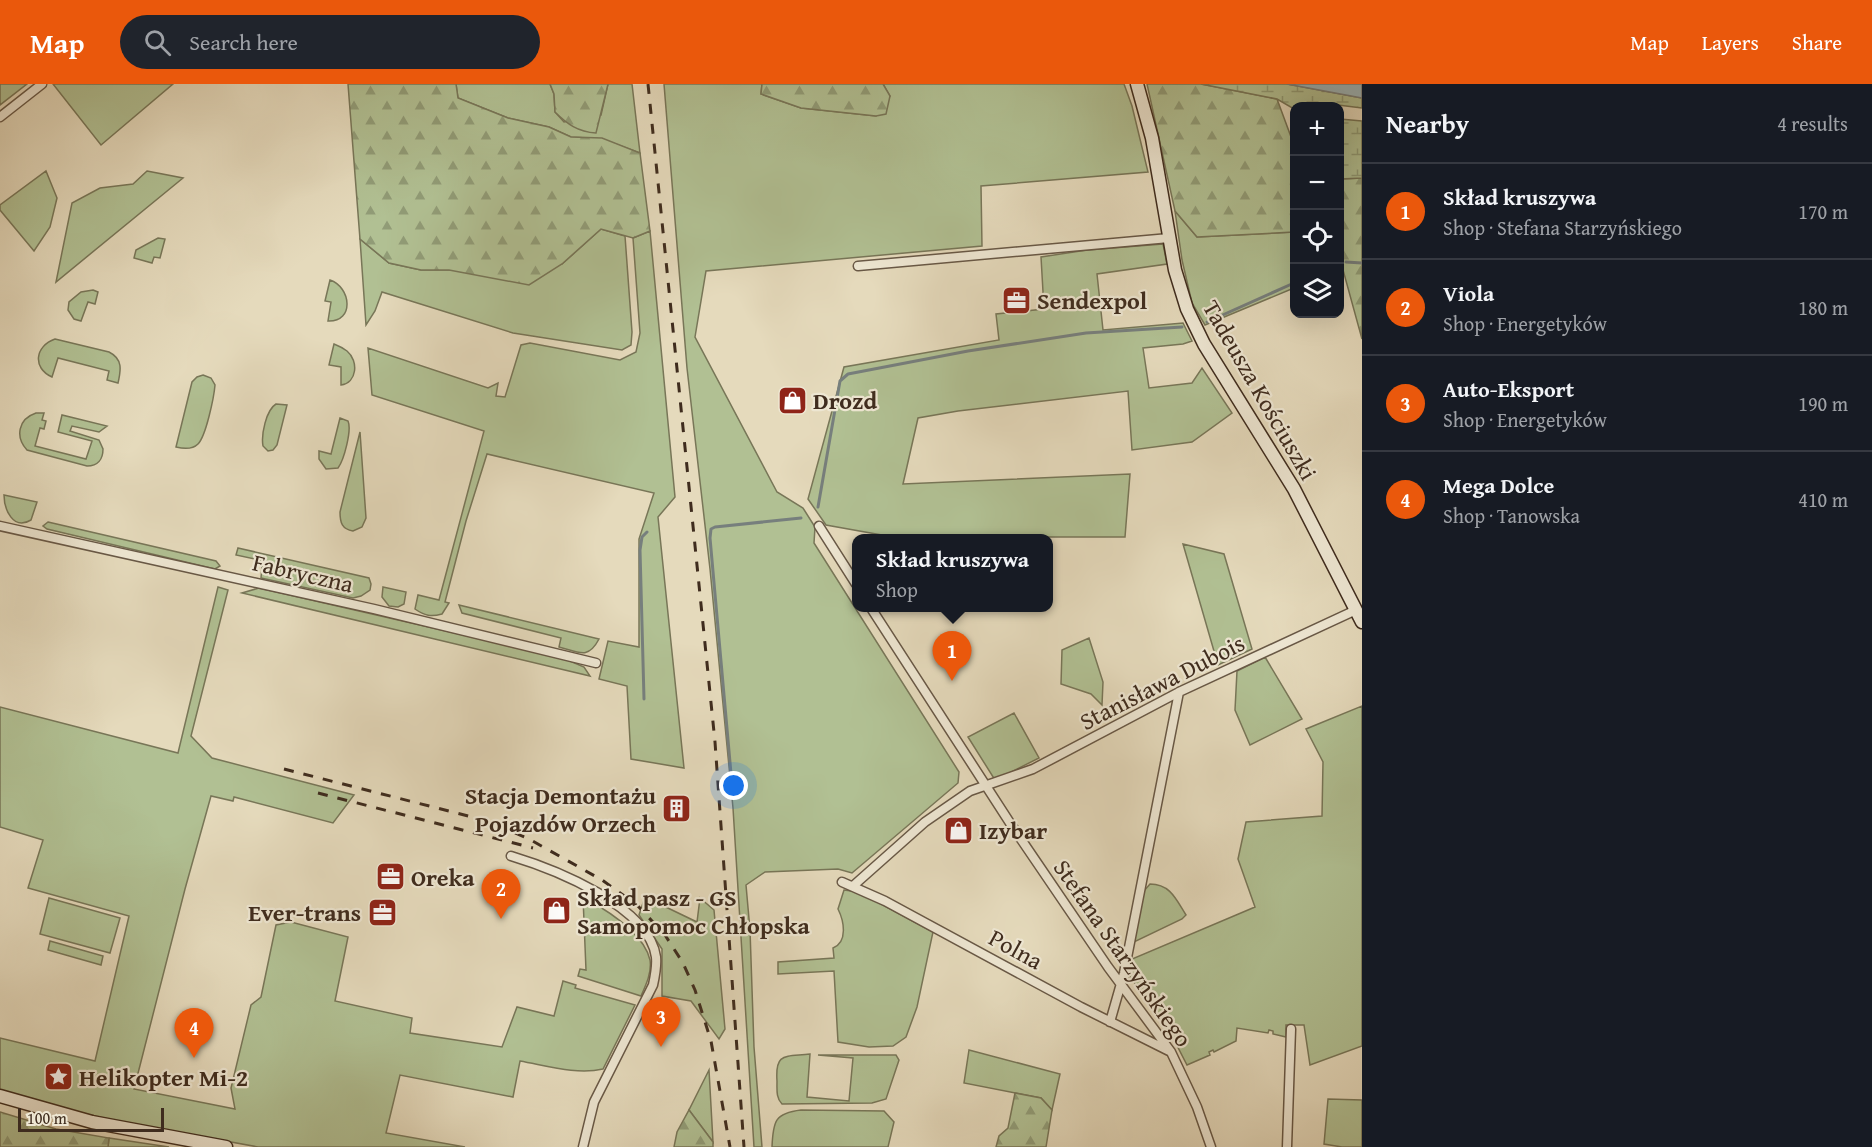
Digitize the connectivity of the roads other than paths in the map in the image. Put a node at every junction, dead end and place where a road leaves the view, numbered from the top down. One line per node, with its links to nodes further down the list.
1 (42, 84): 3 (street)
2 (1137, 84): 4 (main road, Tadeusza Kościuszki)
3 (0, 117)
4 (1169, 238): 5 (street); 9 (main road, Tadeusza Kościuszki)
5 (858, 266)
6 (0, 526): 12 (street, Fabryczna)
7 (819, 526): 8 (street)
8 (852, 578)
9 (1356, 609): 11 (main road, Tadeusza Kościuszki); 13 (street, Stanisława Dubois)
10 (874, 612): 14 (street, Stefana Starzyńskiego)
11 (1362, 622)
12 (596, 663)
13 (1179, 692): 14 (street, Stanisława Dubois); 18 (street)
14 (984, 786): 17 (street, Stanisława Dubois); 18 (street, Stefana Starzyńskiego)
15 (511, 856): 24 (street)
16 (842, 882): 17 (street, Polna)
17 (853, 886): 19 (street, Polna)
18 (1121, 984): 19 (street); 21 (street, Stefana Starzyńskiego)
19 (1110, 1022): 21 (street, Polna)
20 (1291, 1029): 26 (street)
21 (1171, 1052): 25 (street, Stefana Starzyńskiego)
22 (0, 1096): 23 (main road)
23 (226, 1147)
24 (584, 1147)
25 (1211, 1147)
26 (1287, 1147)

